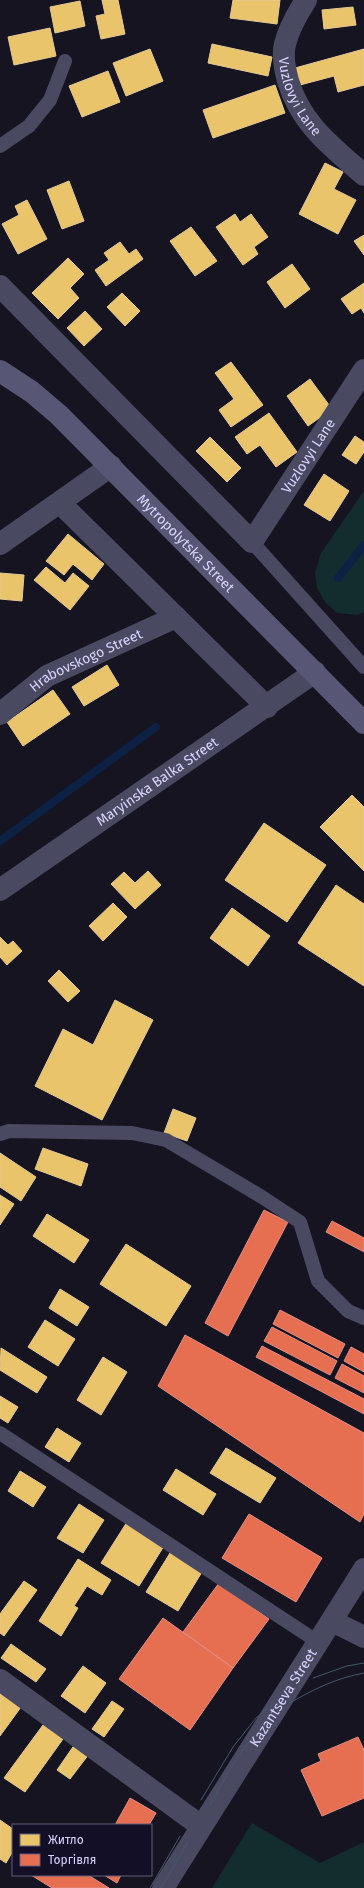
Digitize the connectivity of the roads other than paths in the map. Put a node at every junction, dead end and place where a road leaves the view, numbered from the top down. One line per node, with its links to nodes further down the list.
1 (306, 0): 4 (street, Vuzlovyi Lane)
2 (65, 61): 3 (lane)
3 (0, 146)
4 (364, 175)
5 (0, 286): 10 (street)
6 (364, 370): 10 (street, Vuzlovyi Lane)
7 (0, 371): 8 (main road, Mytropolytska Street)
8 (111, 466): 9 (street); 14 (main road, Mytropolytska Street)
9 (60, 503): 11 (street); 12 (street)
10 (252, 542): 13 (lane)
11 (0, 544)
12 (176, 617): 15 (street); 16 (street, Hrabovskogo Street)
13 (364, 667)
14 (315, 672): 15 (street, Maryinska Balka Street); 17 (main road, Mytropolytska Street)
15 (267, 707): 18 (street, Maryinska Balka Street)
16 (0, 714)
17 (364, 723)
18 (0, 890)
19 (0, 1134): 20 (lane)
20 (364, 1318)
21 (0, 1433): 26 (lane)
22 (364, 1569): 23 (street, Kazantseva Street)
23 (355, 1602): 24 (street, Kazantseva Street)
24 (332, 1621): 25 (street); 26 (street, Kazantseva Street)
25 (364, 1637)
26 (318, 1642): 28 (street, Kazantseva Street)
27 (0, 1680): 28 (street)
28 (201, 1826): 29 (street, Kazantseva Street)
29 (163, 1888)

